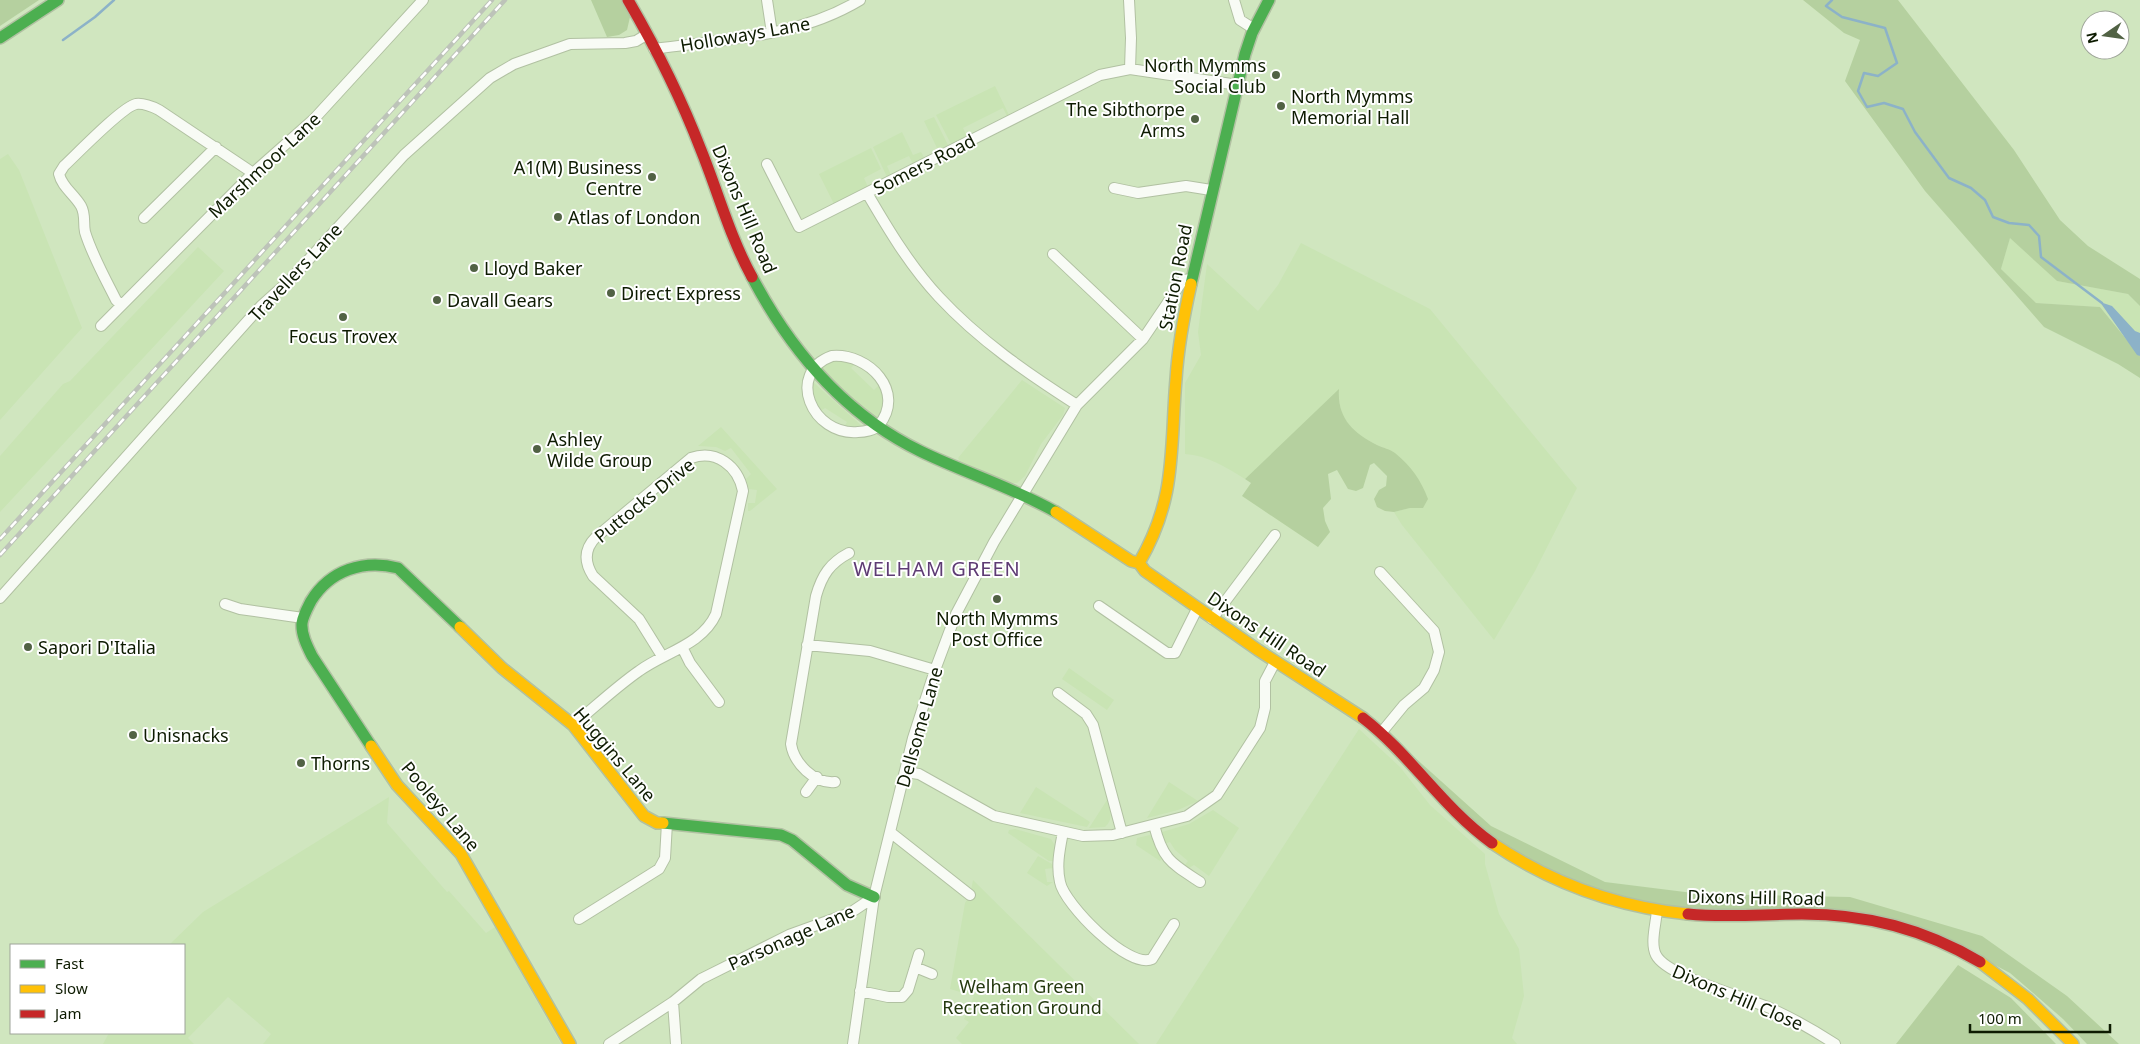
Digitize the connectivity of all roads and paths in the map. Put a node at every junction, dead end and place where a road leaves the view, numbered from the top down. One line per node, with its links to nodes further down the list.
1 (58, 0): 12 (street)
2 (423, 0): 18 (street, Marshmoor Lane)
3 (628, 0): 11 (street, Dixons Hill Road)
4 (767, 0): 10 (street)
5 (860, 0): 10 (street, Holloways Lane)
6 (1129, 0): 14 (street)
7 (1234, 0): 9 (street)
8 (1269, 0): 9 (street, Station Road)
9 (1254, 29): 15 (street, Station Road)
10 (772, 33): 13 (street, Holloways Lane)
11 (646, 35): 13 (street, Dixons Hill Road); 36 (street, Travellers Lane)
12 (0, 38)
13 (654, 49): 28 (street, Dixons Hill Road)
14 (1130, 69): 15 (street, Somers Road); 21 (street, Somers Road)
15 (1238, 84): 20 (street, Station Road)
16 (216, 147): 18 (street); 22 (street); 25 (street)
17 (767, 164): 21 (street)
18 (253, 173): 25 (street, Marshmoor Lane)
19 (1114, 188): 20 (street)
20 (1211, 190): 24 (street, Station Road)
21 (866, 193): 29 (street, Somers Road)
22 (144, 218)
23 (1053, 254): 27 (street)
24 (1192, 279): 27 (street, Dellsome Lane); 34 (street, Station Road)
25 (121, 305): 26 (street, Marshmoor Lane)
26 (101, 326)
27 (1143, 339): 29 (street, Dellsome Lane)
28 (814, 369): 30 (street, Dixons Hill Road); 30 (street); 30 (street)
29 (1077, 405): 31 (street, Dellsome Lane)
30 (877, 428): 31 (street, Dixons Hill Road)
31 (1021, 494): 34 (street, Dixons Hill Road); 46 (street, Dellsome Lane)
32 (1275, 535): 41 (street)
33 (848, 553): 42 (street)
34 (1139, 563): 39 (street, Dixons Hill Road)
35 (1380, 572): 50 (street)
36 (0, 598)
37 (225, 604): 40 (street)
38 (1099, 606): 39 (street)
39 (1197, 609): 41 (street, Dixons Hill Road)
40 (303, 618): 49 (street, Huggins Lane); 71 (street, Pooleys Lane)
41 (1212, 619): 45 (street, Dixons Hill Road)
42 (807, 646): 46 (street); 52 (street)
43 (682, 647): 44 (street, Puttocks Drive); 44 (street, Puttocks Drive); 48 (street)
44 (662, 656): 49 (street, Puttocks Drive)
45 (1275, 662): 50 (street, Dixons Hill Road); 56 (street)
46 (935, 670): 51 (street, Dellsome Lane)
47 (1058, 693): 59 (street)
48 (719, 702)
49 (573, 725): 55 (street, Huggins Lane)
50 (1381, 733): 63 (street, Dixons Hill Road)
51 (905, 772): 57 (street, Dellsome Lane); 58 (street)
52 (817, 777): 53 (street); 54 (street)
53 (835, 782)
54 (806, 792)
55 (667, 823): 62 (street, Huggins Lane); 64 (street)
56 (1154, 825): 59 (street); 60 (street)
57 (890, 832): 61 (street); 62 (street, Dellsome Lane)
58 (1063, 832): 59 (street); 65 (street)
59 (1122, 833)
60 (1200, 882)
61 (970, 895)
62 (874, 897): 69 (street, Dellsome Lane); 70 (street, Parsonage Lane)
63 (1657, 910): 75 (street, Dixons Hill Close); 76 (street, Dixons Hill Road)
64 (579, 919)
65 (1174, 924)
66 (919, 954): 67 (street)
67 (915, 967): 68 (street); 69 (street)
68 (932, 974)
69 (860, 991): 74 (street, Dellsome Lane)
70 (673, 1002): 72 (street, Parsonage Lane); 73 (street)
71 (570, 1044)
72 (609, 1044)
73 (676, 1044)
74 (853, 1044)
75 (1835, 1044)
76 (2073, 1044)

